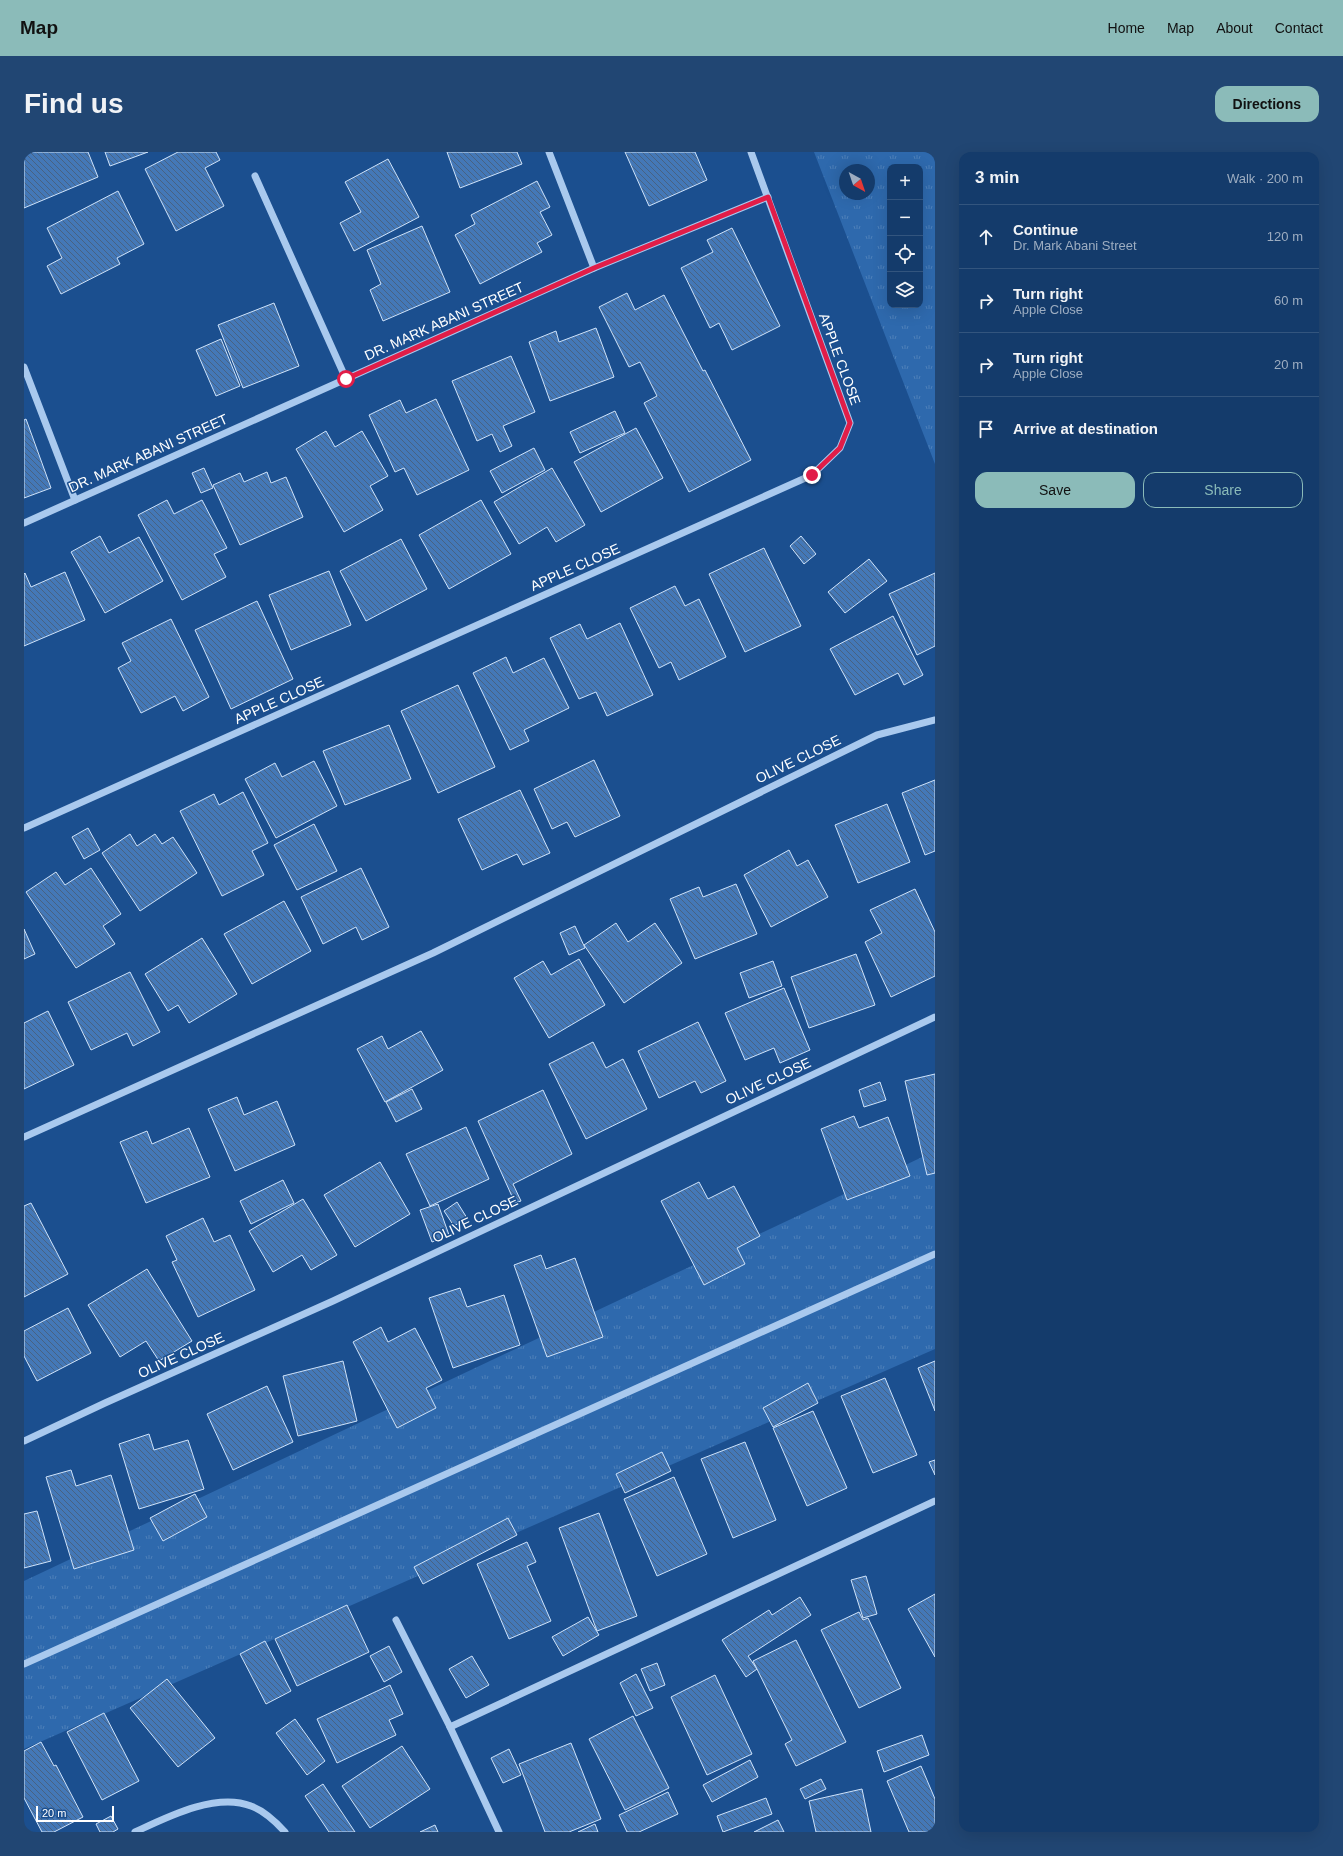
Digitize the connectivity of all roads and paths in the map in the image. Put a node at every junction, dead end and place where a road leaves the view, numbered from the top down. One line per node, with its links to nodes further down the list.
1 (549, 152): 5 (street)
2 (751, 152): 4 (street, APPLE CLOSE)
3 (255, 176): 7 (street)
4 (768, 197): 5 (street, DR. MARK ABANI STREET); 11 (street, APPLE CLOSE)
5 (594, 268): 7 (street, DR. MARK ABANI STREET)
6 (24, 367): 8 (street)
7 (346, 379): 8 (street, DR. MARK ABANI STREET)
8 (75, 500): 9 (street, DR. MARK ABANI STREET)
9 (24, 523)
10 (935, 720): 13 (street, OLIVE CLOSE)
11 (24, 828)
12 (935, 1017): 15 (street, OLIVE CLOSE)
13 (24, 1137)
14 (935, 1254): 18 (street)
15 (24, 1441)
16 (935, 1501): 19 (street)
17 (396, 1620): 19 (street)
18 (24, 1664)
19 (450, 1728): 22 (street)
20 (134, 1832): 21 (street)
21 (285, 1832)
22 (498, 1832)

